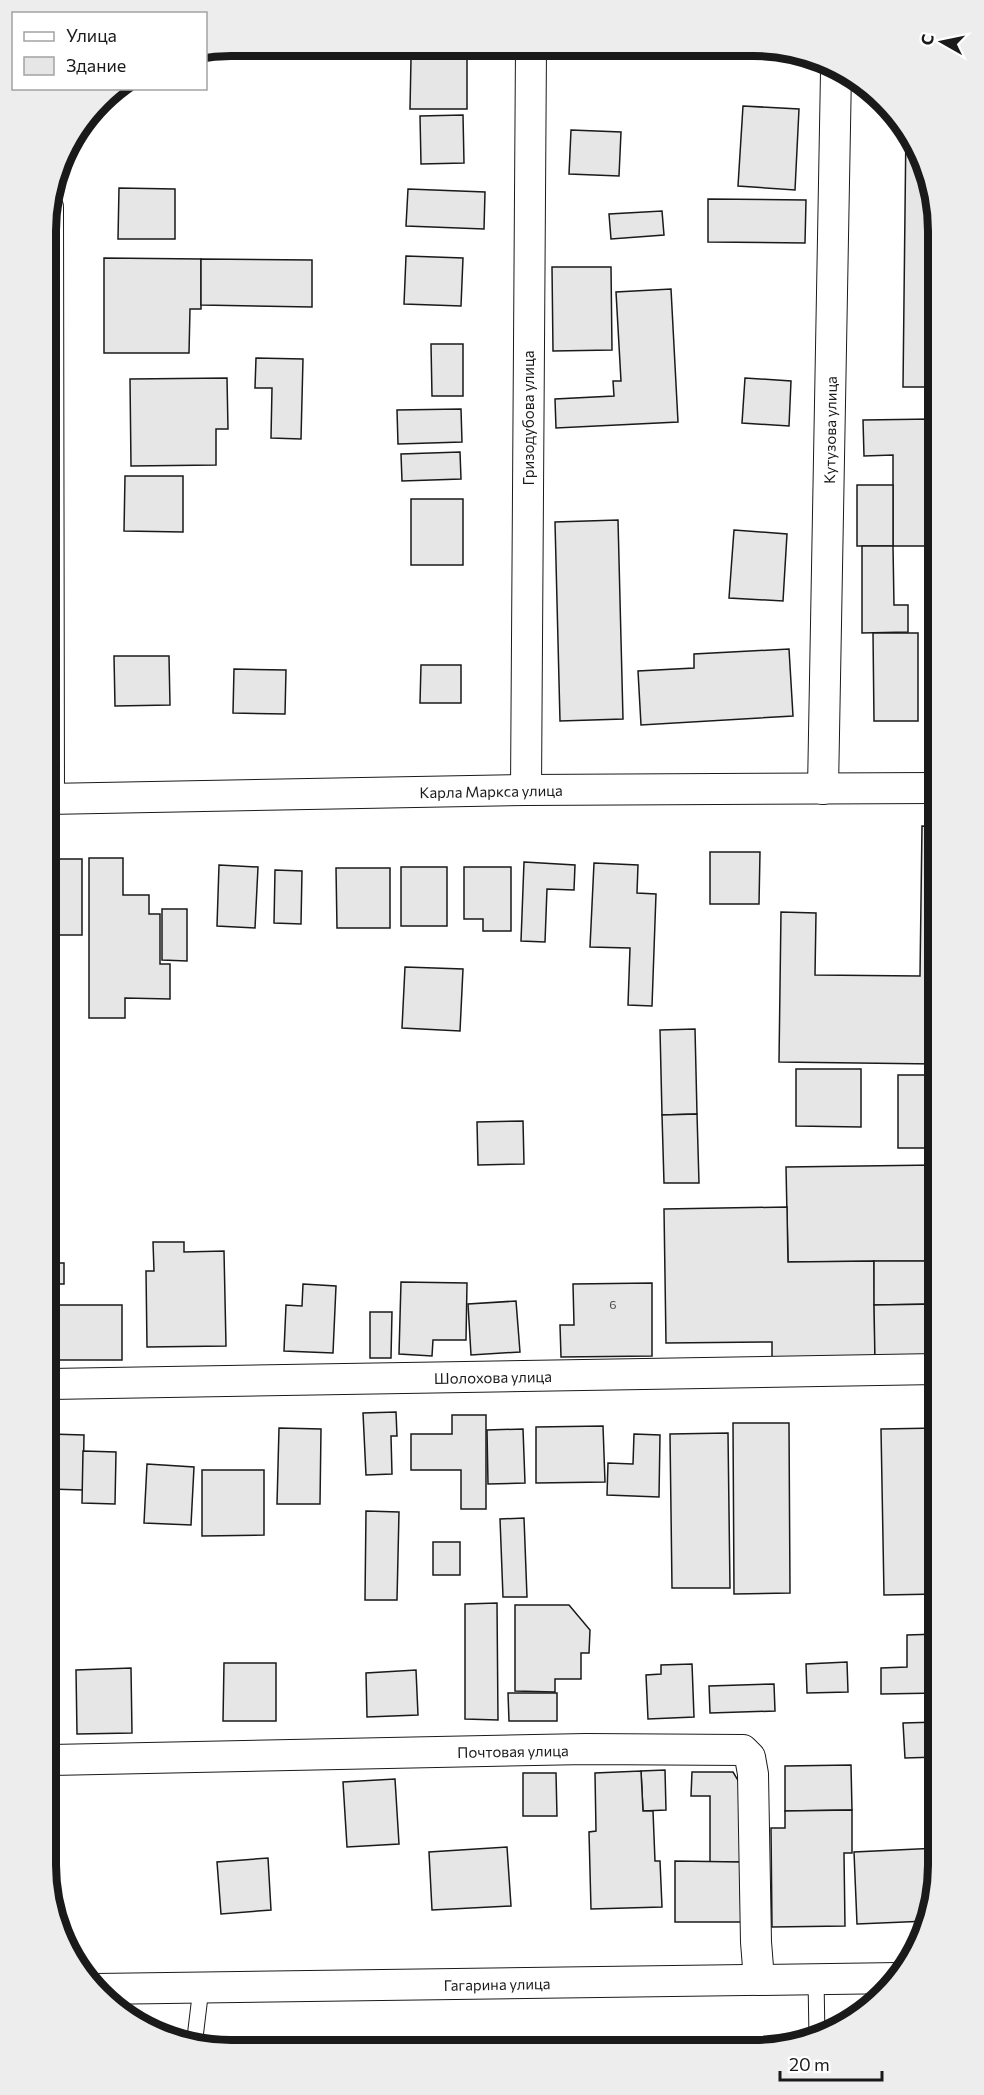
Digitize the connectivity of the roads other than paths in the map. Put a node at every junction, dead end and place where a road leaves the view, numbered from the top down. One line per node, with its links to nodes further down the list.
1 (531, 56): 5 (street, Гризодубова улица)
2 (837, 77): 4 (street, Кутузова улица)
3 (928, 788): 4 (street, Карла Маркса улица)
4 (823, 789): 5 (street, Карла Маркса улица)
5 (525, 790): 6 (street, Карла Маркса улица)
6 (56, 799)
7 (928, 1369): 8 (street, Шолохова улица)
8 (56, 1384)
9 (56, 1760): 12 (street, Почтовая улица)
10 (886, 1978): 11 (street, Гагарина улица)
11 (816, 1979): 12 (street, Гагарина улица); 15 (lane)
12 (759, 1980): 13 (street, Гагарина улица)
13 (201, 1988): 14 (street, Гагарина улица); 16 (lane)
14 (108, 1989)
15 (817, 2028)
16 (195, 2036)

